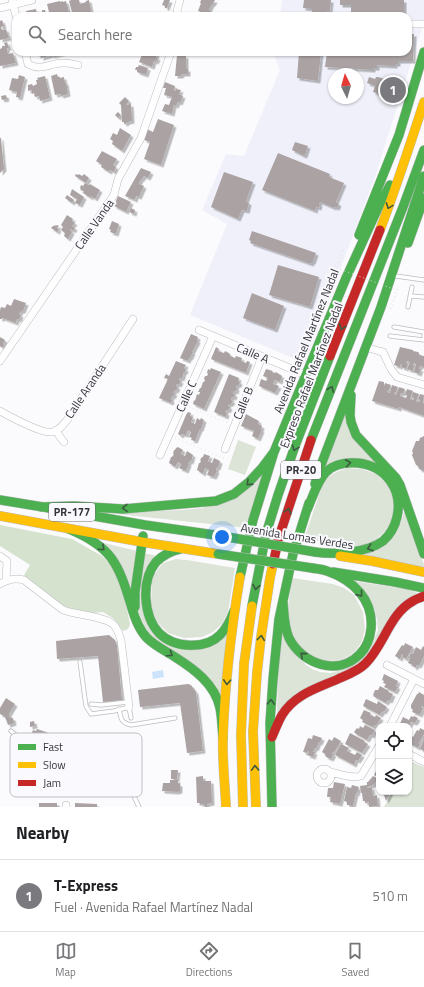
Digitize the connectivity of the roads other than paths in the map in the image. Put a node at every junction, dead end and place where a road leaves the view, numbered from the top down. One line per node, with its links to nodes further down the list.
1 (32, 0): 3 (street)
2 (180, 0): 6 (street)
3 (13, 2): 4 (street); 5 (street)
4 (0, 8)
5 (15, 12)
6 (177, 12)
7 (412, 24): 8 (street)
8 (424, 24)
9 (424, 52): 20 (main road, Avenida Rafael Martínez Nadal)
10 (26, 56): 12 (street)
11 (170, 56): 36 (street, Calle Vanda)
12 (78, 65)
13 (424, 102): 15 (main road, Expreso Rafael Martínez Nadal / PR-20)
14 (424, 150): 87 (main road, Expreso Rafael Martínez Nadal / PR-20, one-way to 14)
15 (407, 156): 20 (main road); 86 (main road, Expreso Rafael Martínez Nadal / PR-20, one-way to 86)
16 (424, 176): 25 (main road)
17 (424, 198): 18 (main road)
18 (421, 216): 19 (main road)
19 (396, 276): 21 (lane); 25 (main road)
20 (346, 278): 37 (main road, Avenida Rafael Martínez Nadal)
21 (424, 280)
22 (412, 287): 23 (lane)
23 (410, 296): 24 (lane); 26 (lane)
24 (424, 297)
25 (381, 307): 34 (main road)
26 (408, 307)
27 (133, 319): 41 (street, Calle Aranda)
28 (394, 327): 30 (lane)
29 (199, 330): 32 (street, Calle A)
30 (424, 332)
31 (424, 335): 33 (lane)
32 (213, 336): 35 (street, Calle A); 45 (street, Calle C)
33 (390, 336)
34 (365, 347): 38 (main road); 39 (street)
35 (262, 357): 37 (street, Calle A); 43 (street, Calle B)
36 (0, 361)
37 (306, 375): 44 (main road, Avenida Rafael Martínez Nadal)
38 (351, 385): 48 (main road); 55 (main road)
39 (424, 385)
40 (0, 411): 41 (street, Calle Aranda)
41 (56, 430): 42 (street)
42 (64, 442)
43 (225, 449)
44 (274, 452): 47 (main road, one-way to 47); 63 (main road, Avenida Rafael Martínez Nadal)
45 (160, 455)
46 (0, 500): 47 (main road, Avenida Lomas Verdes / PR-177)
47 (41, 506): 50 (main road, Avenida Lomas Verdes / PR-177)
48 (307, 510): 54 (main road, one-way to 54); 62 (main road)
49 (0, 516): 51 (main road, PR-177)
50 (145, 524): 52 (main road); 54 (main road, Avenida Lomas Verdes / PR-177, bridge)
51 (69, 529): 52 (main road, PR-177); 64 (main road, one-way to 64)
52 (142, 542): 53 (main road, PR-177); 64 (main road)
53 (182, 548): 57 (main road, PR-177, bridge); 63 (main road)
54 (318, 552): 58 (main road, Avenida Lomas Verdes / PR-177)
55 (424, 554)
56 (0, 556): 59 (street)
57 (329, 571): 60 (main road, PR-177); 62 (main road, one-way to 62)
58 (424, 572)
59 (3, 582): 70 (street)
60 (424, 588)
61 (424, 596): 78 (main road)
62 (283, 602): 78 (main road, one-way to 62)
63 (234, 611): 77 (main road, Avenida Rafael Martínez Nadal, one-way to 77)
64 (137, 623): 77 (main road, one-way to 77)
65 (80, 662): 71 (lane)
66 (387, 665): 67 (street)
67 (414, 679): 68 (street); 74 (street)
68 (424, 684)
69 (91, 704): 70 (lane)
70 (128, 704): 71 (lane); 72 (lane)
71 (119, 709): 73 (lane)
72 (131, 718)
73 (175, 718)
74 (392, 723)
75 (11, 731): 76 (lane)
76 (13, 733)
77 (223, 738): 85 (main road, Avenida Rafael Martínez Nadal)
78 (271, 741): 88 (main road)
79 (376, 751): 82 (street)
80 (412, 756): 81 (street)
81 (424, 762)
82 (330, 772)
83 (134, 797): 84 (lane)
84 (138, 807)
85 (226, 807)
86 (243, 807)
87 (256, 807)
88 (272, 807)

